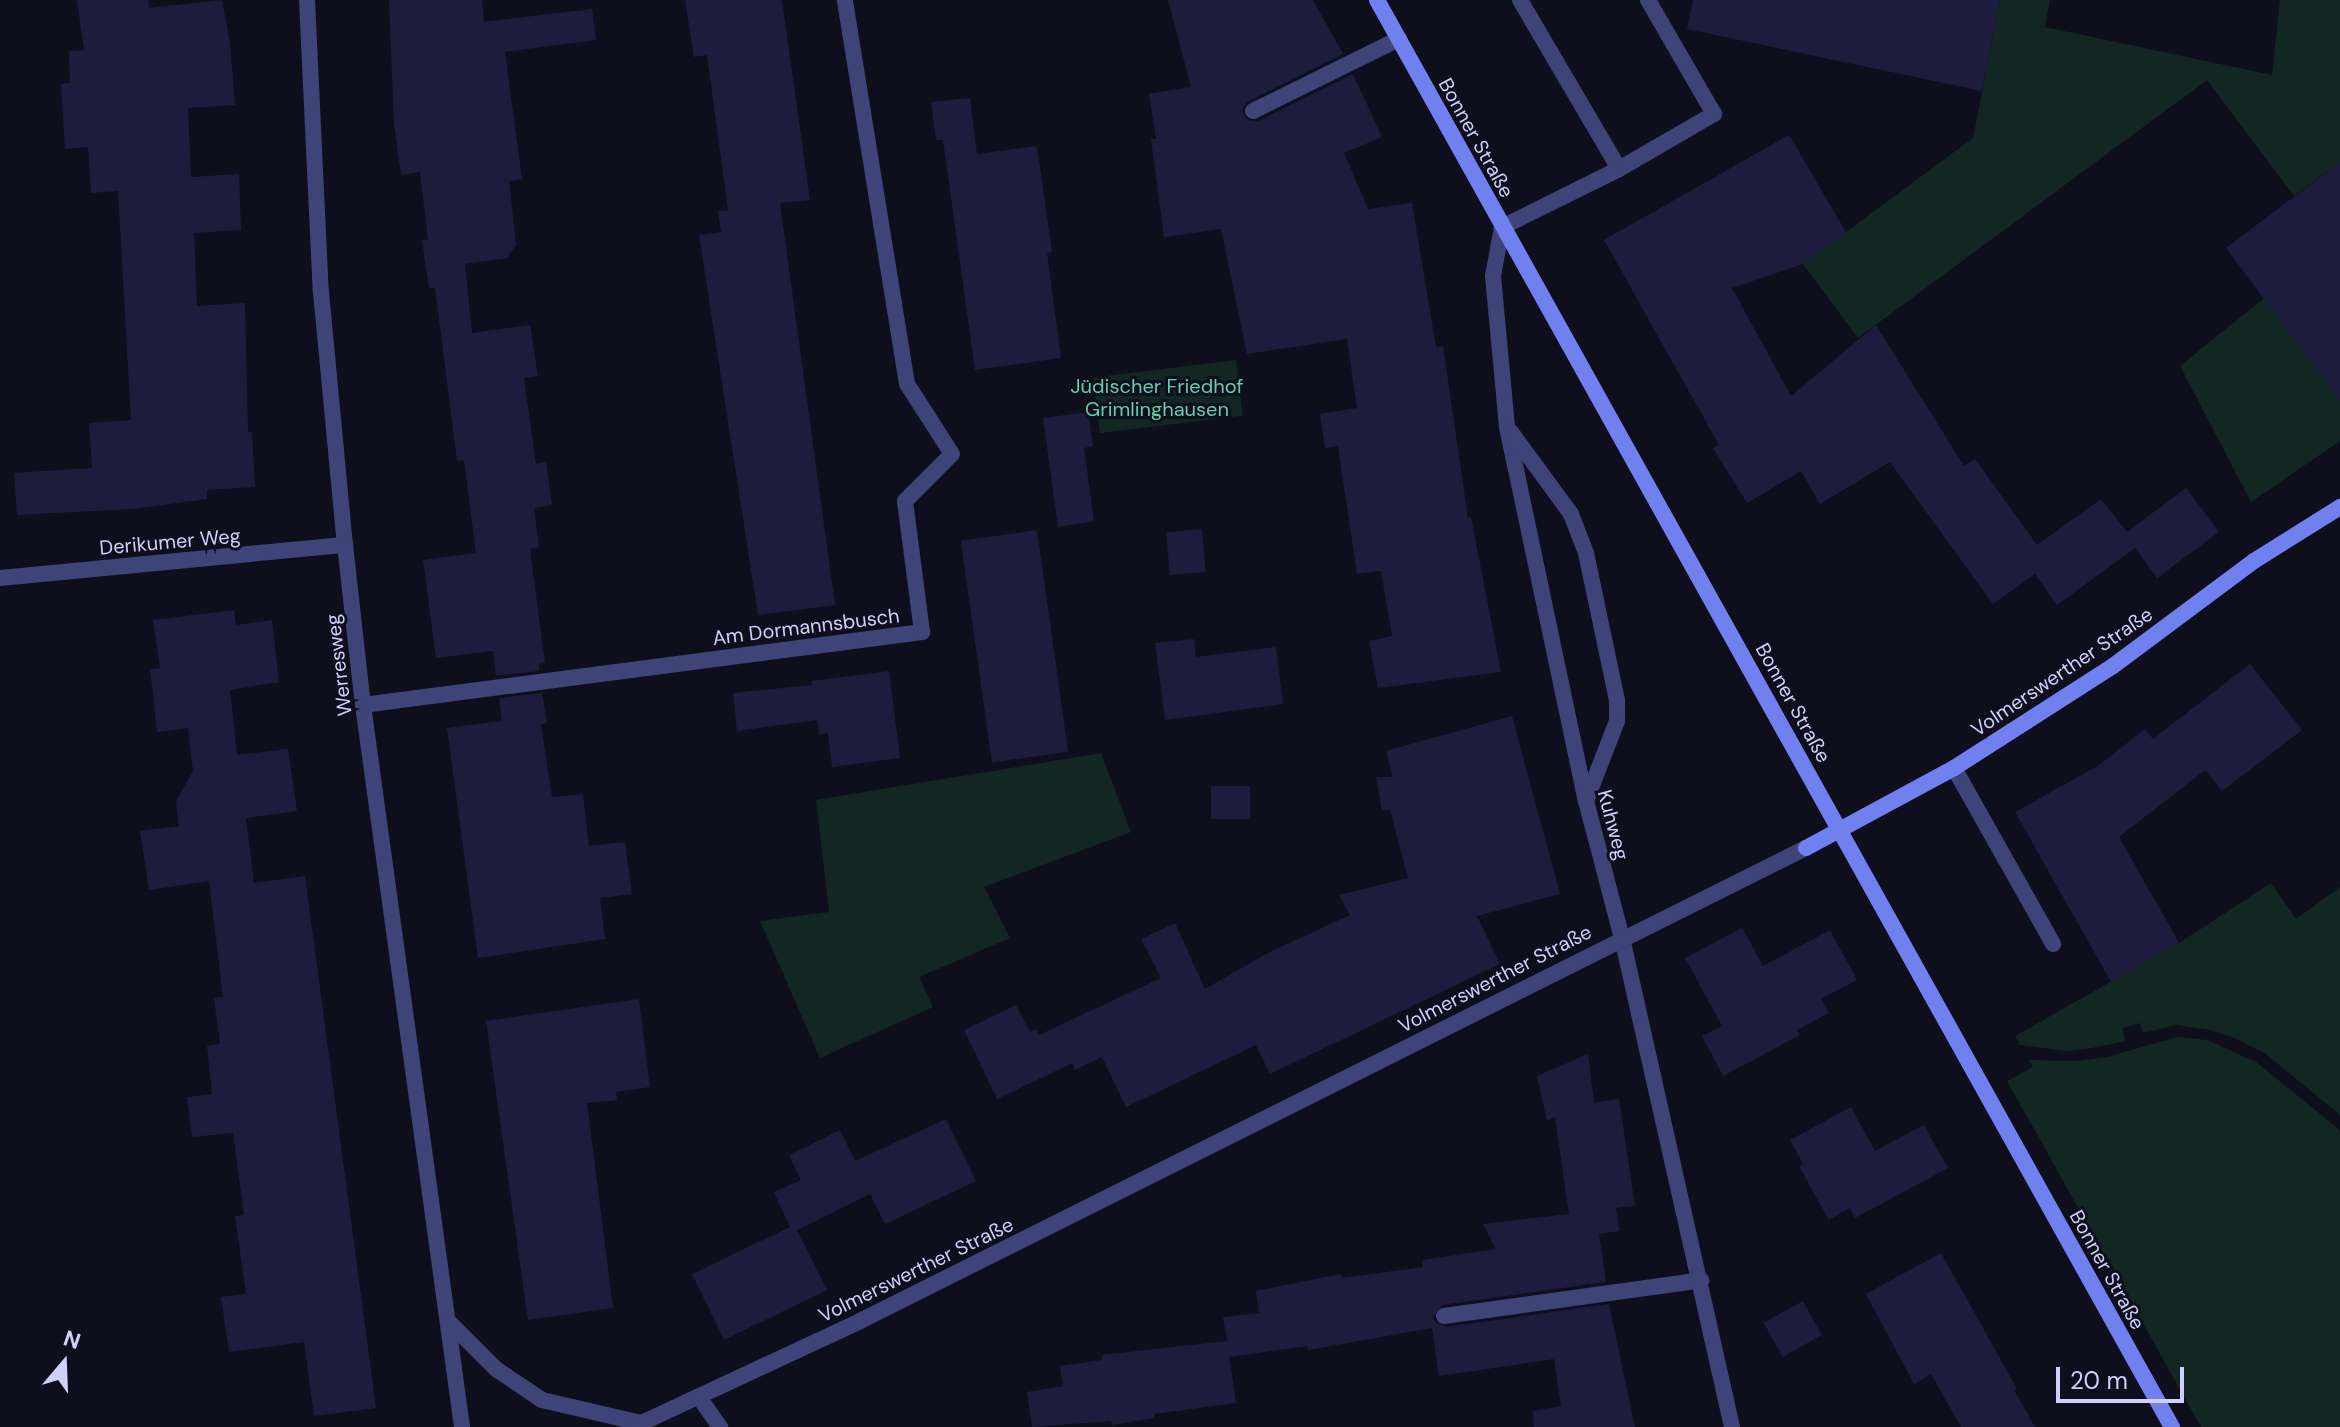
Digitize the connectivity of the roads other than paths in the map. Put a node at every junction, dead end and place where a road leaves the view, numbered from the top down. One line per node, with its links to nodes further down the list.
1 (307, 0): 12 (street, Werresweg)
2 (845, 0): 14 (street, Am Dormannsbusch)
3 (1377, 0): 6 (main road, Bonner Straße)
4 (1520, 0): 8 (street)
5 (1648, 0): 8 (street)
6 (1399, 39): 7 (street); 9 (main road, Bonner Straße)
7 (1253, 111)
8 (1619, 169): 9 (street)
9 (1502, 227): 10 (street, Kuhweg); 17 (main road, Bonner Straße)
10 (1507, 427): 16 (street, Kuhweg); 16 (street)
11 (2340, 507): 15 (main road, Volmerswerther Straße)
12 (345, 545): 13 (street, Derikumer Weg); 14 (street, Werresweg)
13 (0, 578)
14 (363, 705): 23 (street, Werresweg)
15 (1954, 768): 17 (main road, Volmerswerther Straße); 20 (street)
16 (1586, 801): 19 (street, Kuhweg)
17 (1841, 830): 18 (main road, Volmerswerther Straße); 29 (main road, Bonner Straße)
18 (1806, 848): 19 (street, Volmerswerther Straße)
19 (1622, 938): 21 (street, Kuhweg); 24 (street, Volmerswerther Straße)
20 (2053, 944)
21 (1702, 1280): 22 (street); 28 (street, Kuhweg)
22 (1444, 1316)
23 (449, 1322): 25 (street); 26 (street, Werresweg)
24 (699, 1397): 25 (street, Volmerswerther Straße); 27 (street)
25 (637, 1425)
26 (462, 1427)
27 (720, 1427)
28 (1732, 1427)
29 (2172, 1427)

